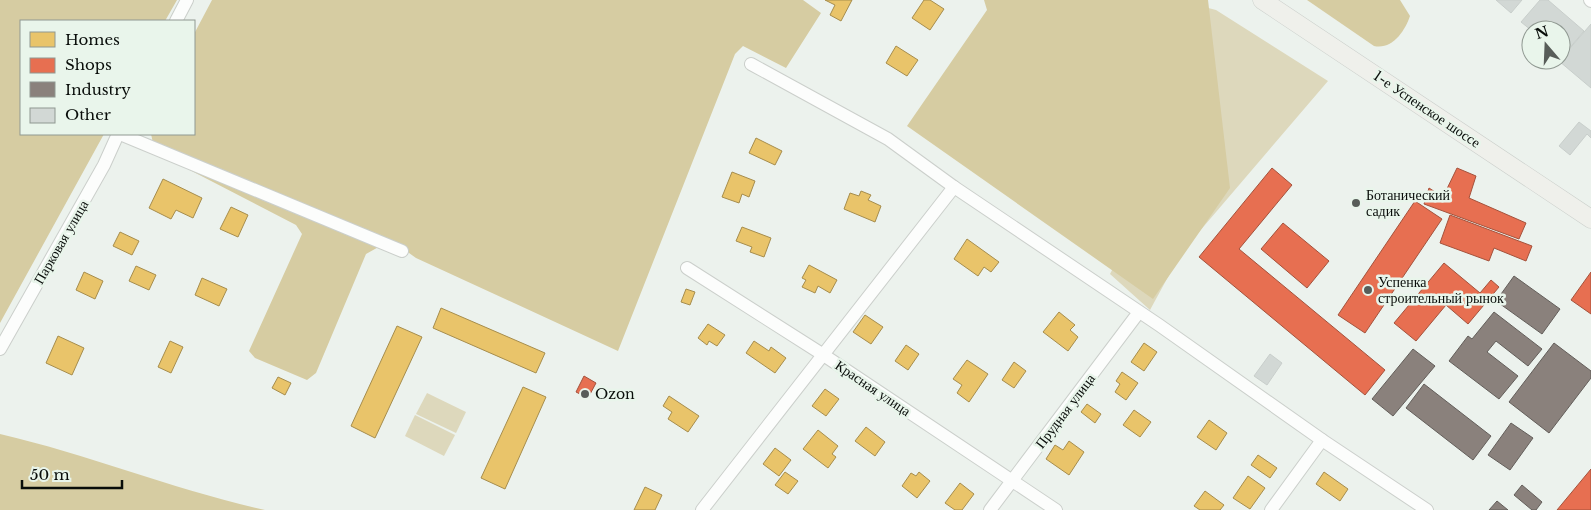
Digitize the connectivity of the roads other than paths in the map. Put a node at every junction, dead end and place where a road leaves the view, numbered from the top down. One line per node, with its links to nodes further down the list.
1 (186, 0): 3 (street)
2 (1262, 0): 8 (main road, 1-е Успенское шоссе)
3 (176, 20)
4 (751, 64): 7 (street)
5 (119, 135): 12 (street, Парковая улица)
6 (121, 135): 9 (street)
7 (954, 187): 11 (street); 13 (street)
8 (1591, 219)
9 (402, 251)
10 (688, 268): 13 (street, Красная улица)
11 (1139, 312): 14 (street); 15 (street, Прудная улица)
12 (0, 349)
13 (822, 354): 15 (street, Красная улица); 16 (street)
14 (1322, 440): 19 (street); 20 (street)
15 (1013, 481): 17 (street, Прудная улица); 18 (street, Красная улица)
16 (702, 510)
17 (990, 510)
18 (1056, 510)
19 (1271, 510)
20 (1427, 510)

